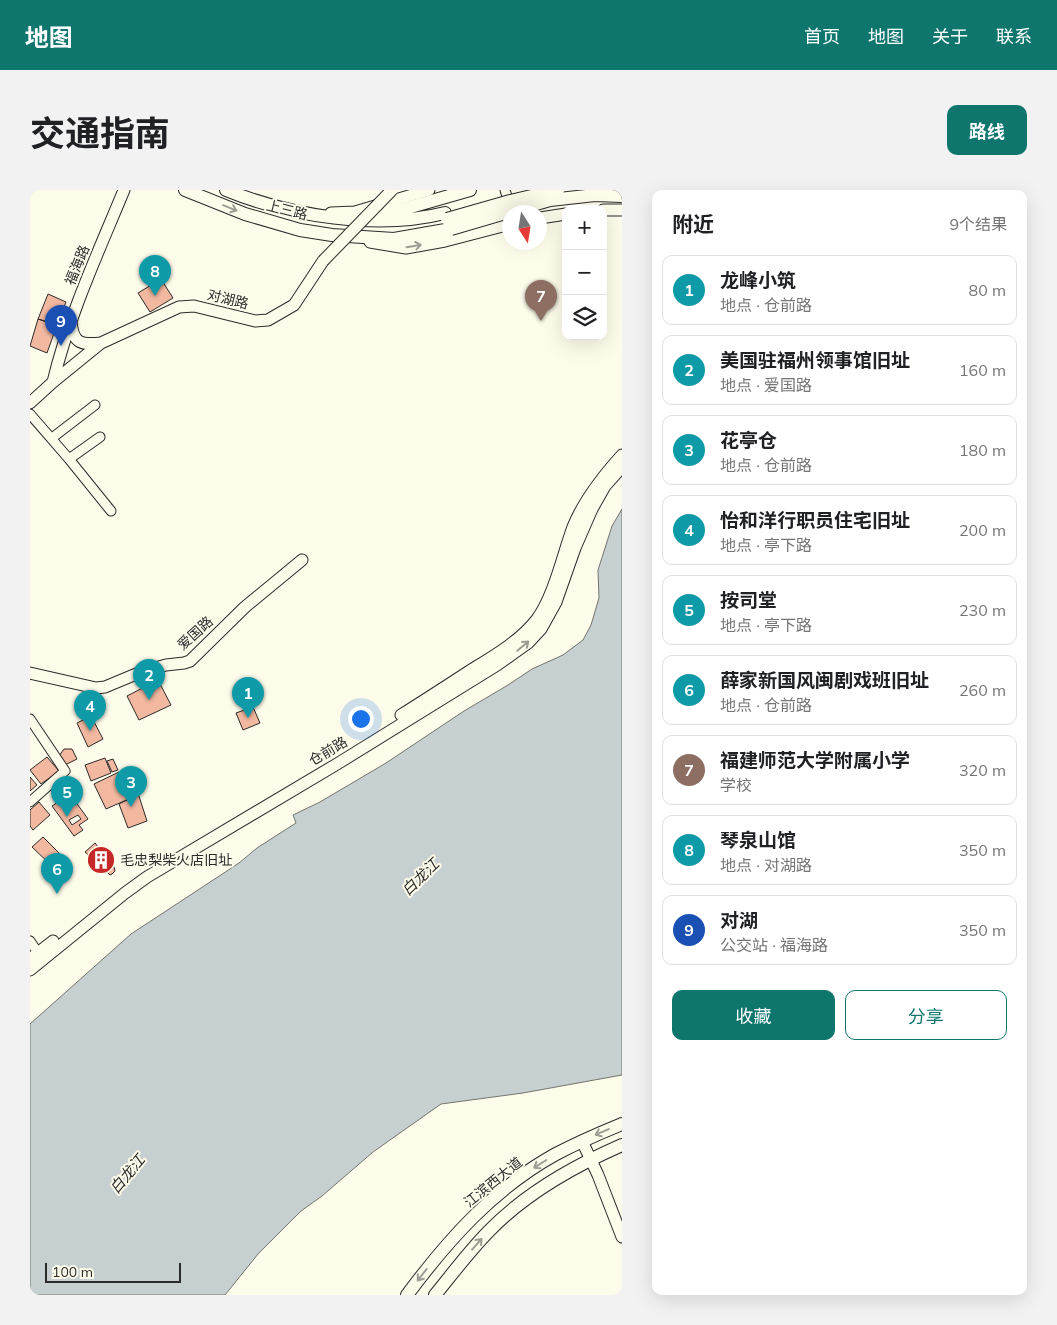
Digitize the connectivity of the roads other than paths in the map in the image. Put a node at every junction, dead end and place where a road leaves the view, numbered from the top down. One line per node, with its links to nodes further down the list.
1 (124, 190): 21 (street, 福海路)
2 (185, 190): 20 (main road, 上三路, one-way to 20)
3 (226, 190): 14 (main road, 上三路)
4 (392, 190): 22 (street, 对湖路, bridge)
5 (470, 190): 9 (main road)
6 (505, 190): 11 (street)
7 (526, 190): 18 (main road)
8 (561, 190): 18 (main road, bridge)
9 (432, 195): 14 (street); 17 (main road)
10 (622, 196): 18 (main road, bridge)
11 (510, 205)
12 (607, 210): 13 (street)
13 (622, 210)
14 (308, 214): 17 (main road, 上三路)
15 (562, 215): 16 (street)
16 (547, 217)
17 (367, 219): 18 (main road, 上三路)
18 (448, 220): 20 (main road, 上三路)
19 (502, 226): 20 (street, one-way to 19)
20 (332, 234)
21 (71, 320): 22 (street); 23 (street, 福海路)
22 (101, 343): 23 (street, 对湖路)
23 (53, 382): 24 (street, 对湖路)
24 (30, 403)
25 (95, 405): 28 (street)
26 (30, 414): 28 (street)
27 (100, 437): 30 (street)
28 (52, 438): 30 (street)
29 (622, 455): 38 (street, 仓前路)
30 (69, 459): 32 (street)
31 (622, 467): 39 (street, 仓前路, one-way to 31)
32 (111, 511)
33 (302, 560): 34 (street, 爱国路)
34 (30, 673)
35 (30, 719): 36 (street)
36 (30, 802)
37 (30, 941): 38 (street)
38 (34, 956)
39 (30, 970)
40 (622, 1124): 41 (main road, 江滨西大道, one-way to 41)
41 (582, 1141): 43 (street); 45 (main road, 江滨西大道, one-way to 45)
42 (622, 1146): 43 (main road)
43 (591, 1159): 44 (street); 46 (main road, one-way to 43)
44 (622, 1237)
45 (407, 1295)
46 (435, 1295)

